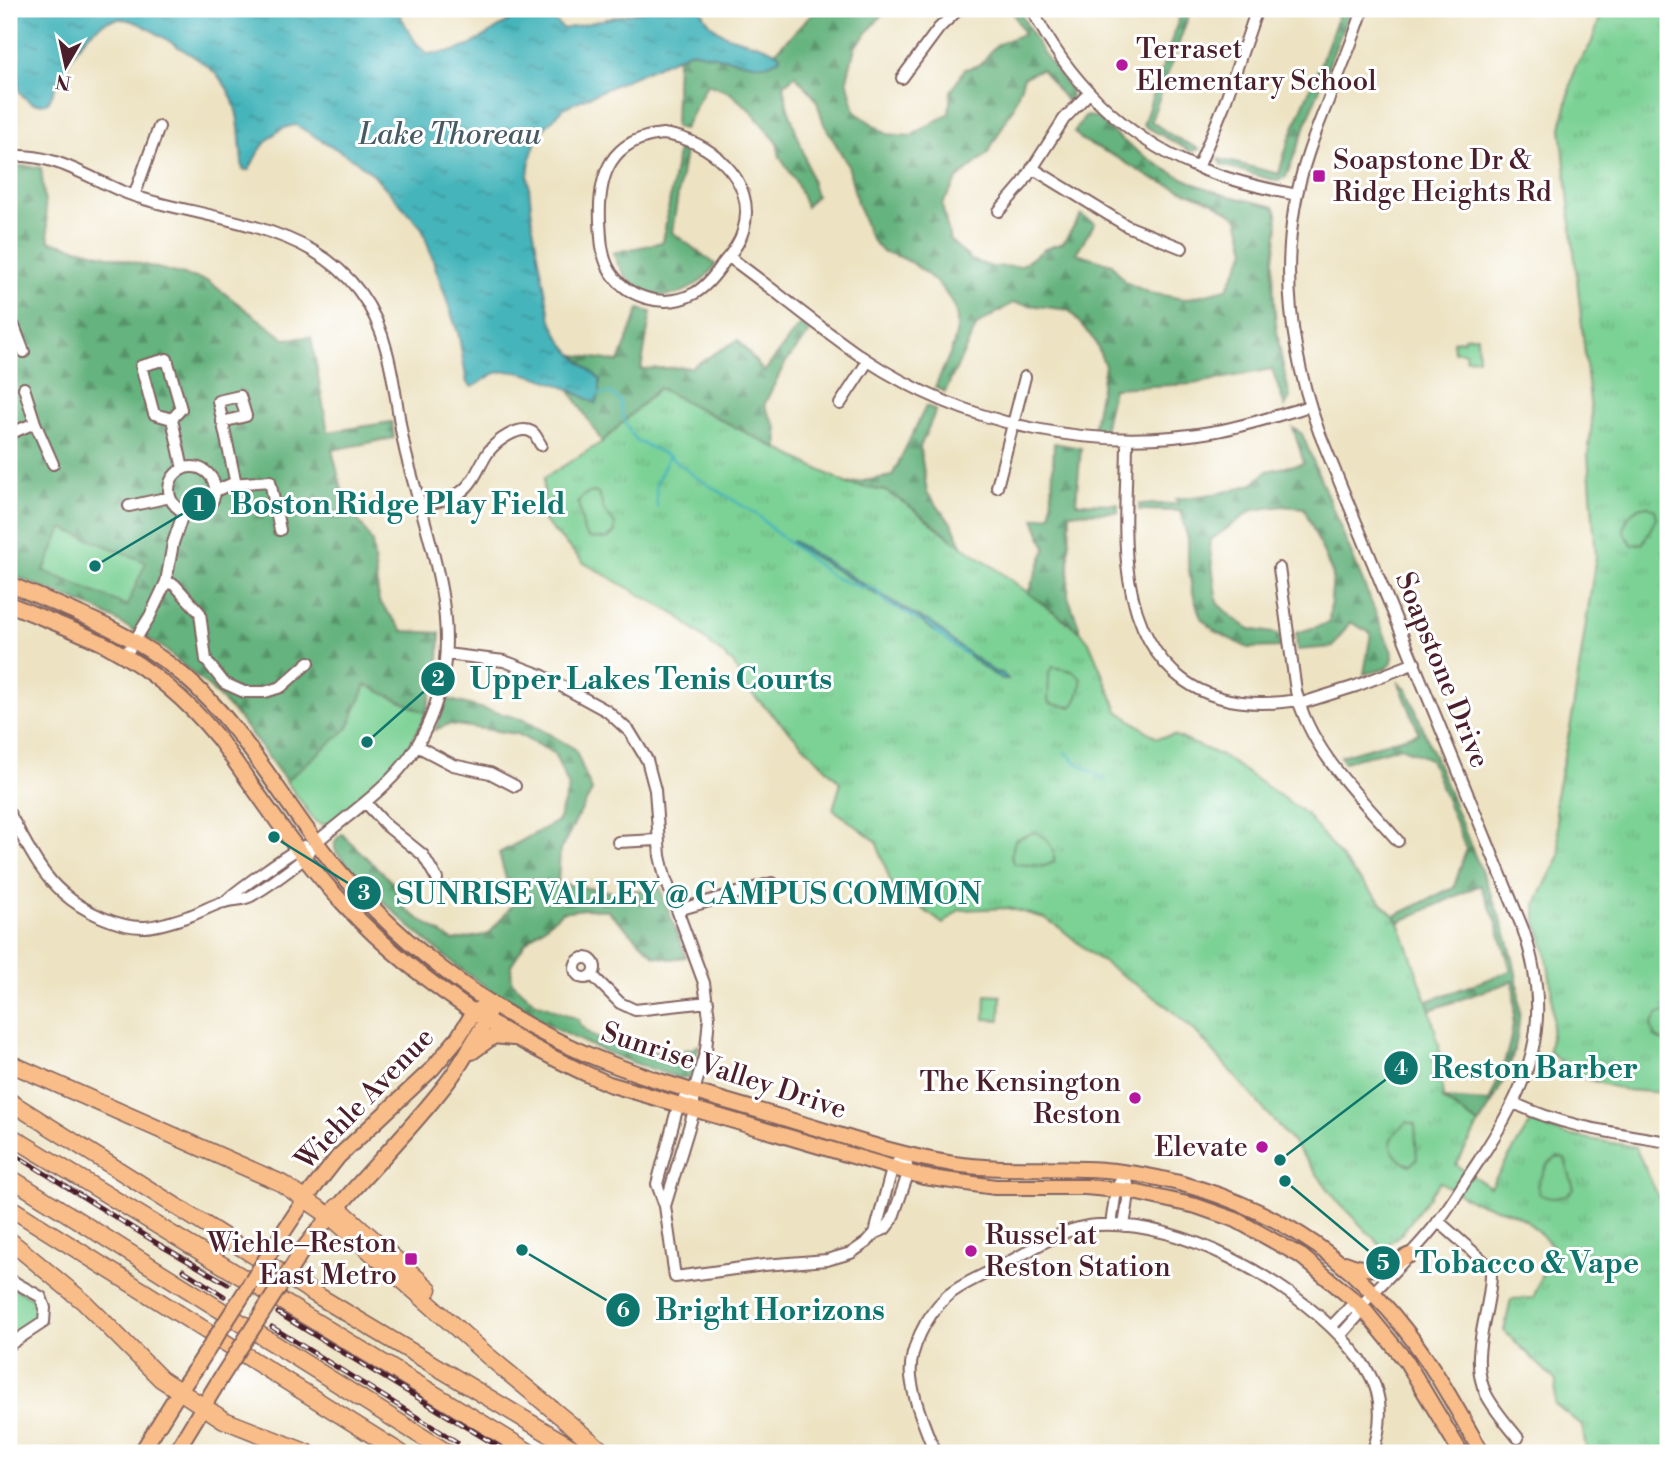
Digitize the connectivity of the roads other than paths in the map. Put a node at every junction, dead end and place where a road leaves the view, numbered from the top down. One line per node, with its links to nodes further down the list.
1 (959, 9): 5 (street)
2 (1032, 9): 6 (street)
3 (1257, 9): 10 (street)
4 (1363, 9): 11 (street, Soapstone Drive)
5 (902, 78)
6 (1089, 93): 9 (street); 10 (street)
7 (159, 127): 12 (street)
8 (9, 156): 12 (street)
9 (1032, 168): 13 (street); 14 (street)
10 (1198, 168): 11 (street)
11 (1297, 195): 22 (street, Soapstone Drive)
12 (134, 196): 37 (street)
13 (999, 211)
14 (1182, 248)
15 (729, 257): 15 (street); 18 (street)
16 (9, 321): 17 (street)
17 (24, 352)
18 (869, 361): 21 (street); 26 (street)
19 (1025, 377): 26 (street)
20 (24, 388): 25 (street)
21 (840, 404)
22 (1310, 405): 28 (street); 48 (street, Soapstone Drive)
23 (172, 419): 23 (street); 31 (street)
24 (222, 422): 32 (street)
25 (35, 423): 27 (street); 30 (street)
26 (1013, 424): 28 (street); 33 (street)
27 (9, 434)
28 (1127, 439): 49 (street)
29 (541, 445): 37 (street)
30 (53, 464)
31 (183, 469): 34 (street); 35 (street)
32 (236, 484): 34 (street); 39 (street)
33 (997, 487)
34 (215, 491): 38 (street)
35 (170, 497): 36 (street); 38 (street)
36 (129, 506)
37 (419, 508): 45 (street)
38 (184, 511): 41 (street)
39 (280, 530)
40 (1279, 568): 49 (street)
41 (166, 582): 44 (street); 47 (street)
42 (9, 584): 44 (main road, Sunrise Valley Drive)
43 (9, 604): 46 (main road, Sunrise Valley Drive)
44 (135, 640): 46 (street); 56 (main road, Sunrise Valley Drive)
45 (446, 654): 50 (street); 54 (street)
46 (125, 656): 58 (main road, Sunrise Valley Drive)
47 (309, 662)
48 (1415, 663): 49 (street); 73 (street, Soapstone Drive)
49 (1298, 702): 55 (street)
50 (416, 746): 51 (street); 52 (street)
51 (514, 786)
52 (366, 803): 56 (street); 59 (street)
53 (9, 813): 58 (street)
54 (657, 840): 57 (street); 61 (street)
55 (1398, 841)
56 (316, 842): 58 (street); 64 (main road, Sunrise Valley Drive)
57 (618, 842)
58 (301, 853): 63 (main road, Sunrise Valley Drive)
59 (437, 879)
60 (772, 883): 61 (street)
61 (678, 910): 65 (street)
62 (593, 976): 65 (street)
63 (447, 993): 66 (main road, Sunrise Valley Drive); 68 (main road)
64 (489, 1002): 66 (main road, Wiehle Avenue); 71 (main road, Sunrise Valley Drive)
65 (708, 1002): 71 (street)
66 (480, 1016): 67 (main road, Sunrise Valley Drive); 68 (main road, Wiehle Avenue); 69 (main road, Wiehle Avenue)
67 (517, 1039): 69 (main road); 74 (main road, Sunrise Valley Drive)
68 (445, 1055): 84 (main road, Wiehle Avenue)
69 (466, 1057): 87 (main road, Wiehle Avenue)
70 (9, 1063): 84 (highway)
71 (694, 1091): 74 (street); 75 (street); 78 (main road, Sunrise Valley Drive)
72 (9, 1101): 110 (highway)
73 (1514, 1103): 77 (street); 88 (street, Soapstone Drive)
74 (678, 1106): 75 (main road, Sunrise Valley Drive); 85 (street)
75 (694, 1111): 79 (main road, Sunrise Valley Drive); 85 (street)
76 (9, 1135): 109 (highway)
77 (1668, 1142)
78 (905, 1153): 79 (street); 80 (main road, Sunrise Valley Drive); 81 (street)
79 (892, 1169): 81 (main road, Sunrise Valley Drive); 91 (street)
80 (1124, 1173): 83 (street); 94 (main road, Sunrise Valley Drive)
81 (908, 1174): 83 (main road, Sunrise Valley Drive); 91 (street)
82 (9, 1177): 108 (highway)
83 (1122, 1190): 89 (street); 90 (street); 97 (main road, Sunrise Valley Drive)
84 (306, 1198): 87 (highway); 101 (main road, Wiehle Avenue, bridge)
85 (665, 1206): 91 (street)
86 (9, 1207): 107 (highway)
87 (333, 1211): 102 (main road, Wiehle Avenue, bridge); 111 (highway); 112 (highway)
88 (1438, 1222): 93 (street, Soapstone Drive); 103 (street)
89 (1111, 1225): 90 (street); 113 (street)
90 (1124, 1226): 98 (street)
91 (875, 1233)
92 (9, 1240): 101 (highway)
93 (1410, 1255): 94 (main road); 96 (street, Soapstone Drive)
94 (1337, 1261): 96 (main road, Sunrise Valley Drive)
95 (9, 1279): 100 (street)
96 (1373, 1292): 97 (street, Soapstone Drive); 116 (main road, Sunrise Valley Drive)
97 (1361, 1306): 98 (street); 99 (street); 115 (main road, Sunrise Valley Drive)
98 (1331, 1326): 99 (street)
99 (1340, 1336): 114 (street)
100 (9, 1345)
101 (178, 1392): 102 (highway); 104 (main road, Wiehle Avenue)
102 (204, 1407): 105 (main road, Wiehle Avenue); 106 (highway)
103 (1518, 1438)
104 (141, 1453)
105 (175, 1453)
106 (308, 1453)
107 (401, 1453)
108 (448, 1453)
109 (531, 1453)
110 (581, 1453)
111 (606, 1453)
112 (618, 1453)
113 (935, 1453)
114 (1372, 1453)
115 (1461, 1453)
116 (1482, 1453)

